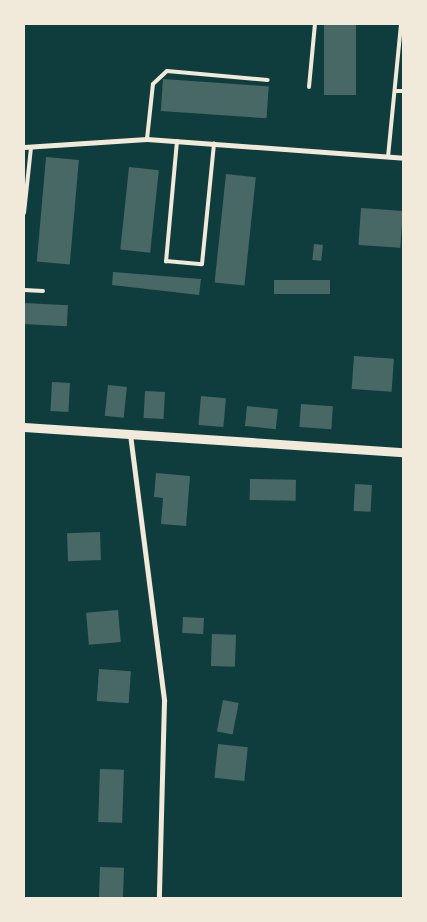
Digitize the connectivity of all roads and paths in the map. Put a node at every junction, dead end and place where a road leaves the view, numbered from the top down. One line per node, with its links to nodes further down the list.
1 (315, 24): 4 (lane)
2 (401, 24): 5 (lane)
3 (268, 80): 7 (lane)
4 (309, 87)
5 (395, 90): 6 (lane); 12 (lane)
6 (403, 91)
7 (147, 139): 8 (street); 11 (street)
8 (177, 141): 9 (street); 9 (lane)
9 (214, 144): 12 (street)
10 (24, 147): 11 (street)
11 (30, 148): 14 (lane)
12 (388, 157): 13 (street)
13 (403, 158)
14 (24, 213)
15 (24, 290): 16 (lane)
16 (43, 291)
17 (24, 428): 18 (street)
18 (130, 433): 19 (street); 20 (street)
19 (403, 452)
20 (159, 898)

